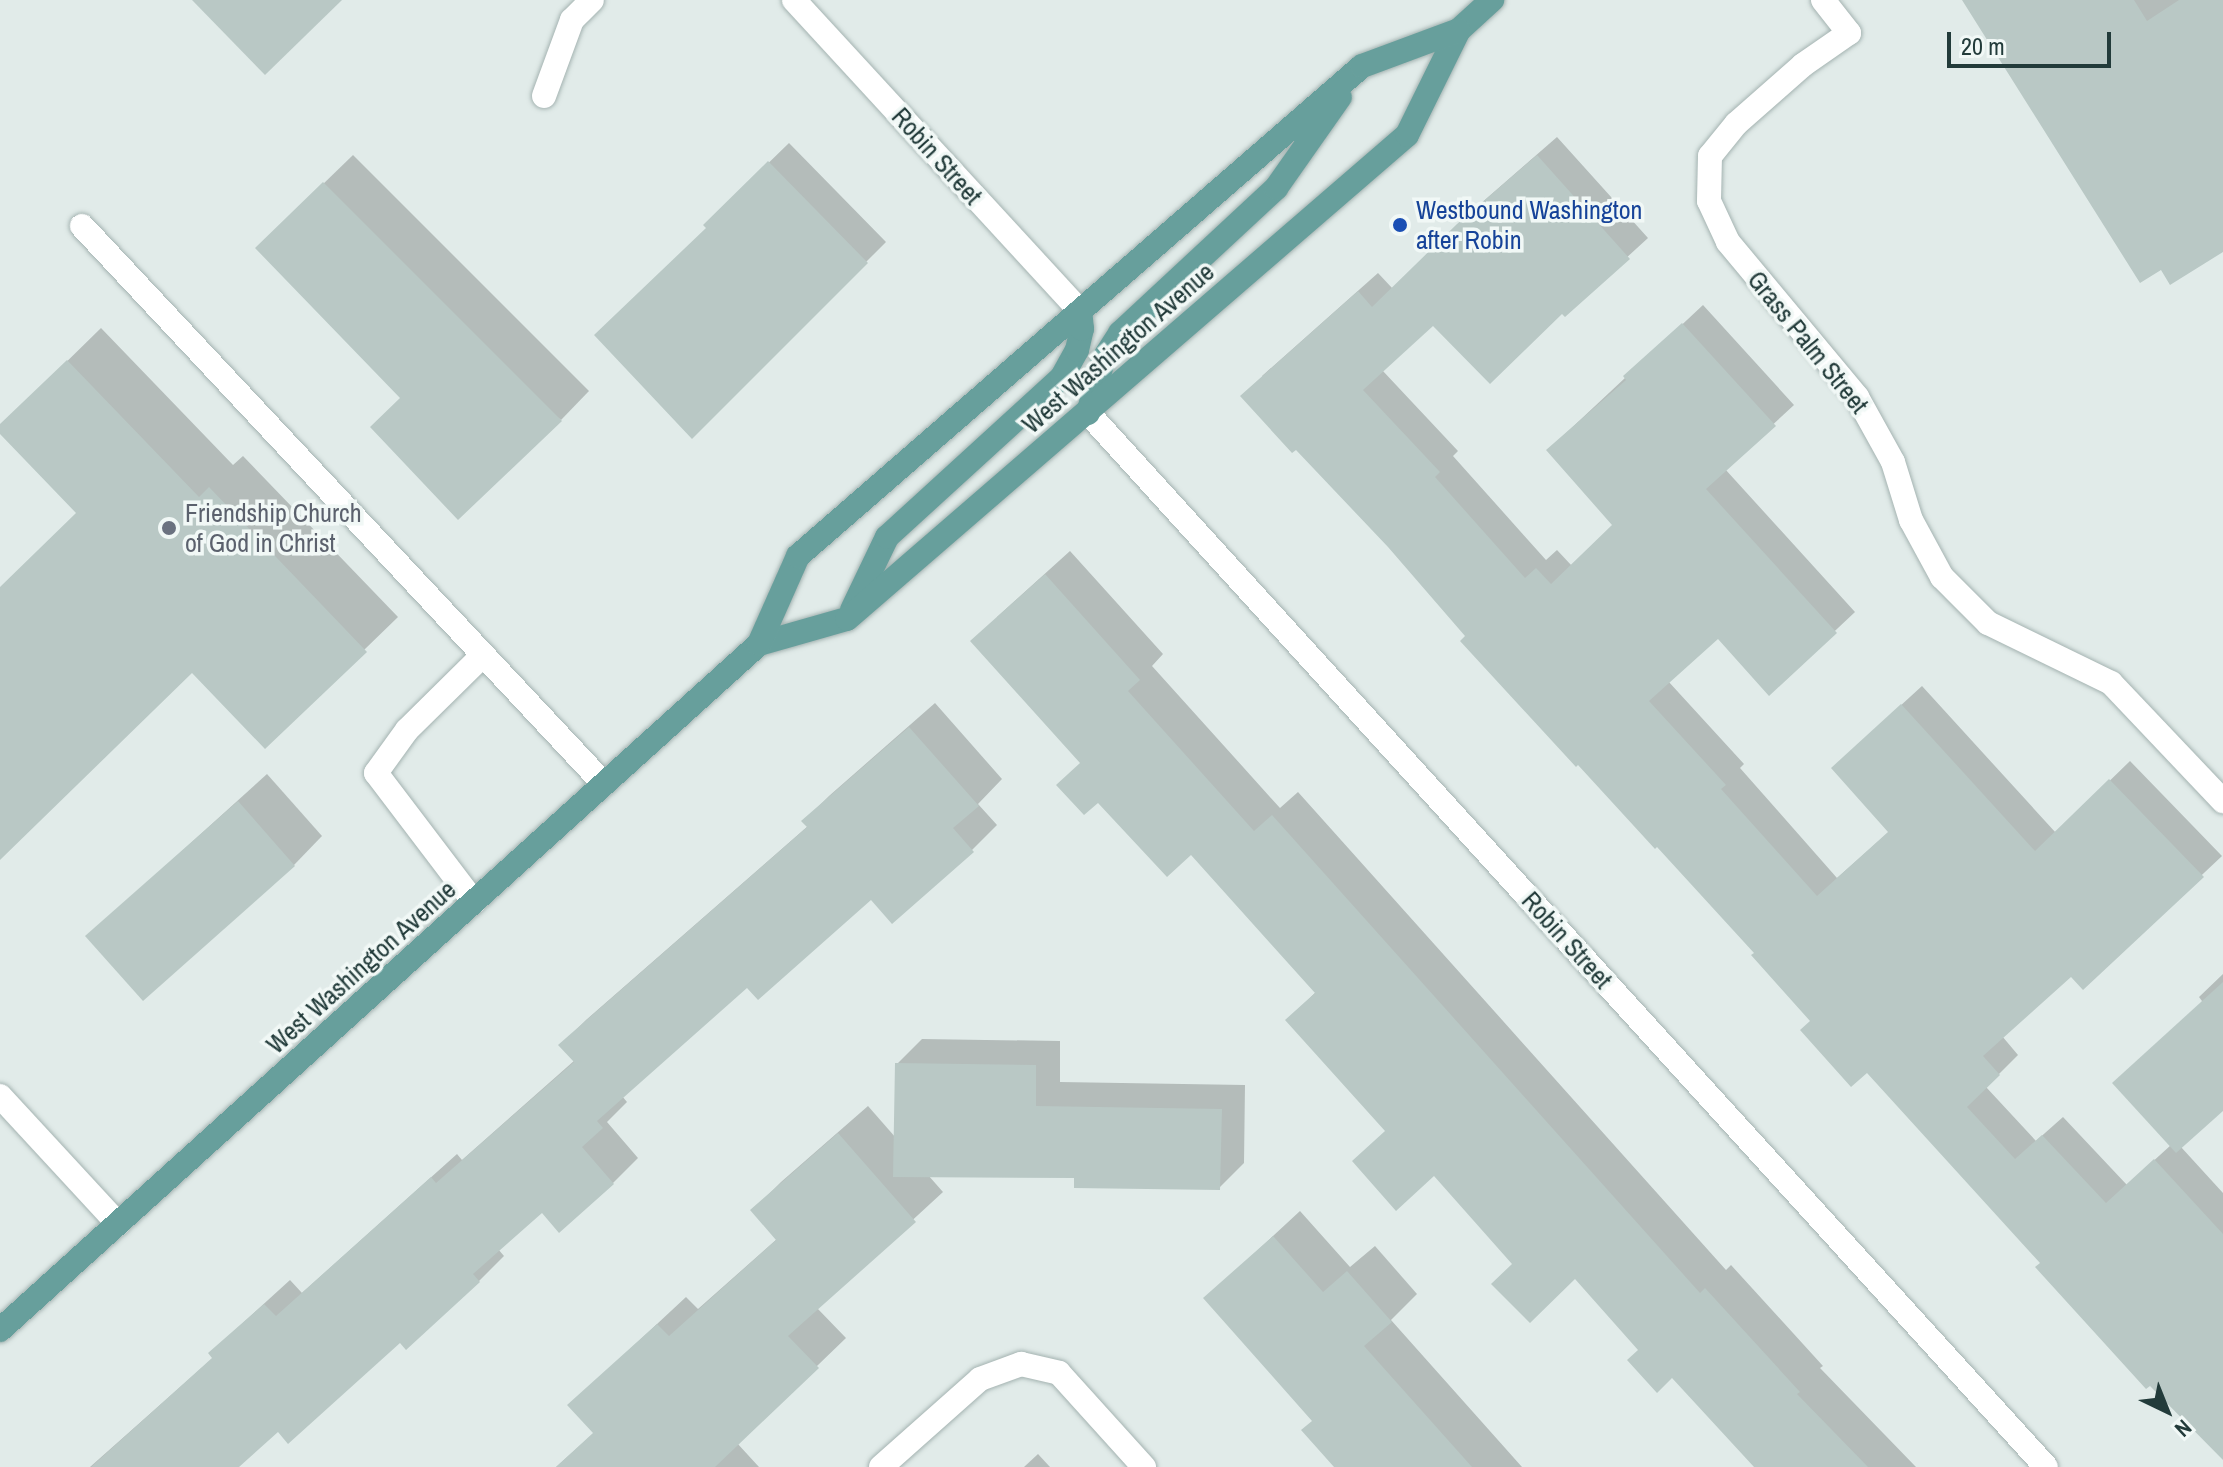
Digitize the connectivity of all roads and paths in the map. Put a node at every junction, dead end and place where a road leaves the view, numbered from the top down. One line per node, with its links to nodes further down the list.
1 (592, 0): 7 (street)
2 (794, 0): 9 (street, Robin Street)
3 (1492, 0): 5 (main road, West Washington Avenue)
4 (1823, 0): 15 (street, Grass Palm Street)
5 (1459, 30): 6 (main road, West Washington Avenue); 10 (main road, West Washington Avenue)
6 (1362, 66): 9 (main road, West Washington Avenue); 10 (main road)
7 (544, 96)
8 (82, 226): 13 (street)
9 (1080, 311): 11 (main road); 12 (main road, West Washington Avenue)
10 (1088, 413): 11 (main road, West Washington Avenue); 22 (street, Robin Street)
11 (847, 619): 12 (main road, West Washington Avenue)
12 (759, 644): 14 (main road, West Washington Avenue)
13 (483, 655): 14 (street); 16 (street)
14 (604, 784): 16 (main road, West Washington Avenue)
15 (2223, 801)
16 (474, 902): 18 (main road, West Washington Avenue)
17 (0, 1096): 18 (street)
18 (118, 1224): 19 (main road, West Washington Avenue)
19 (0, 1330)
20 (881, 1467): 21 (street)
21 (1144, 1467)
22 (2046, 1467)

